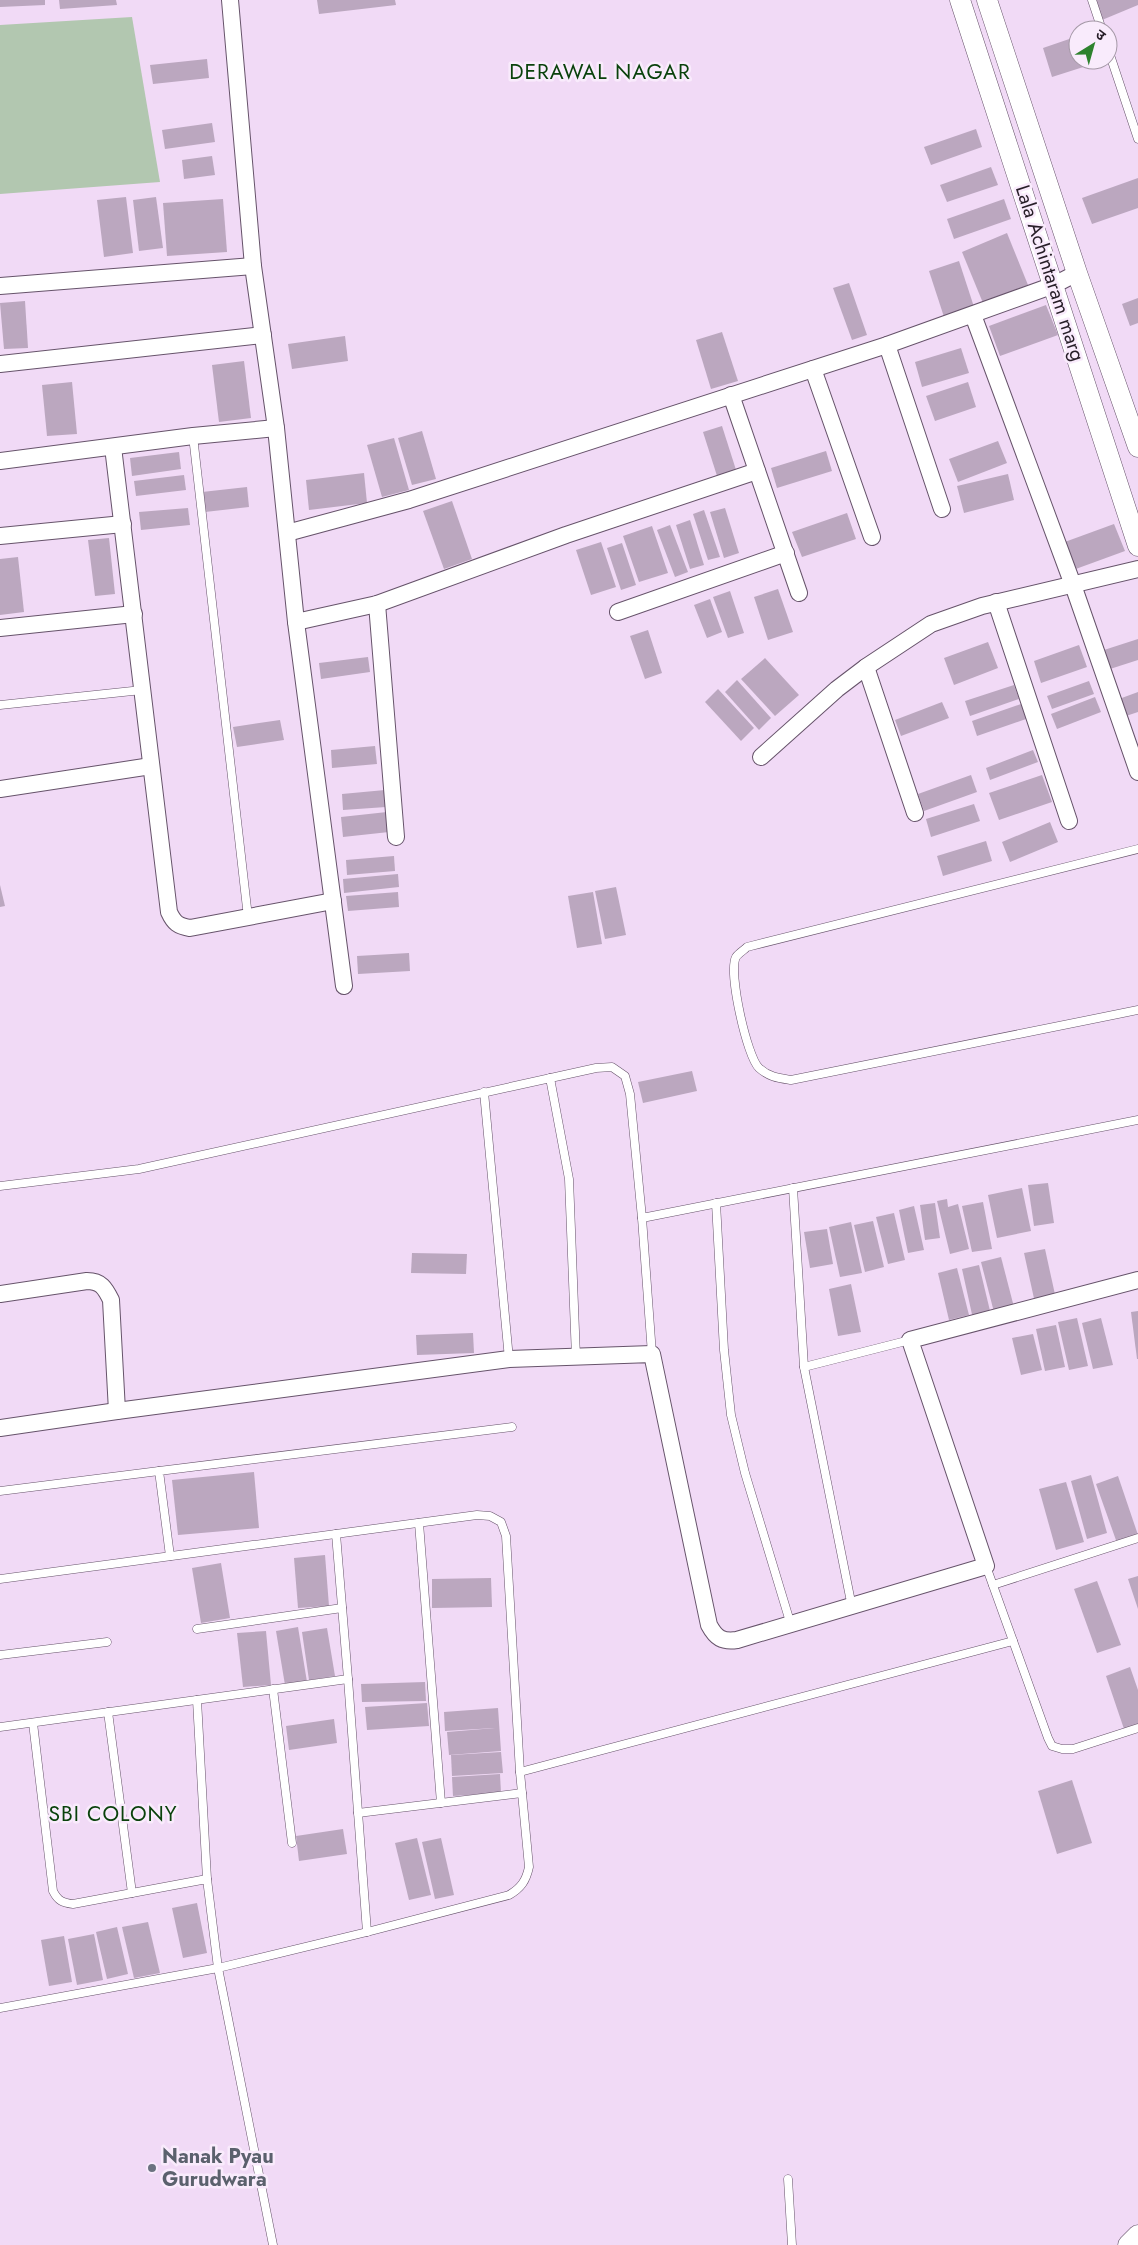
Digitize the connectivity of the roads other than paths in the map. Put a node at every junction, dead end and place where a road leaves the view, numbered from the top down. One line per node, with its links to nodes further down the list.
1 (230, 0): 8 (street)
2 (960, 0): 10 (street, Lala Achintaram marg)
3 (987, 0): 9 (street, Lala Achintaram marg)
4 (1092, 0): 5 (lane)
5 (1099, 20)
6 (1115, 70): 7 (lane)
7 (1138, 139)
8 (253, 266): 11 (street); 13 (street)
9 (1077, 273): 10 (street); 21 (street, Lala Achintaram marg)
10 (1054, 285): 12 (street); 29 (street, Lala Achintaram marg)
11 (0, 286)
12 (972, 315): 14 (street); 32 (street)
13 (263, 335): 15 (street); 18 (street)
14 (886, 345): 16 (street); 24 (street)
15 (0, 364)
16 (812, 369): 17 (street); 28 (street)
17 (731, 395): 23 (street); 26 (street)
18 (276, 428): 19 (street); 26 (street)
19 (193, 436): 20 (street); 52 (lane)
20 (114, 447): 22 (street); 25 (street)
21 (1138, 447)
22 (0, 461)
23 (757, 471): 30 (street); 35 (street)
24 (942, 509)
25 (123, 524): 27 (street); 37 (street)
26 (287, 533): 38 (street)
27 (0, 536)
28 (872, 537)
29 (1138, 546)
30 (786, 553): 33 (street); 36 (street)
31 (1138, 569): 32 (street)
32 (1073, 585): 34 (street); 45 (street)
33 (800, 593)
34 (996, 602): 40 (street); 48 (street)
35 (377, 604): 38 (street); 49 (street)
36 (618, 612)
37 (134, 614): 39 (street); 41 (street)
38 (296, 622): 51 (street)
39 (0, 628)
40 (866, 667): 43 (street); 47 (street)
41 (142, 690): 42 (lane); 44 (street)
42 (0, 705)
43 (761, 757)
44 (151, 766): 46 (street); 52 (street)
45 (1138, 772)
46 (0, 789)
47 (915, 813)
48 (1069, 821)
49 (396, 837)
50 (1138, 848): 54 (lane)
51 (333, 901): 52 (street); 53 (street)
52 (248, 917)
53 (344, 986)
54 (1138, 1010)
55 (550, 1078): 56 (lane); 61 (lane); 66 (lane)
56 (484, 1092): 58 (lane); 67 (lane)
57 (1138, 1120): 59 (lane)
58 (0, 1186)
59 (793, 1188): 60 (lane); 68 (lane)
60 (716, 1203): 61 (lane); 83 (lane)
61 (642, 1218): 65 (lane)
62 (1138, 1280): 64 (street)
63 (0, 1294): 69 (street)
64 (910, 1340): 68 (lane); 78 (street)
65 (652, 1354): 66 (street); 83 (street)
66 (576, 1357): 67 (street)
67 (509, 1359): 69 (street)
68 (804, 1367): 81 (lane)
69 (118, 1411): 71 (street)
70 (512, 1427): 72 (lane)
71 (0, 1428)
72 (159, 1471): 73 (lane); 77 (lane)
73 (0, 1491)
74 (420, 1523): 75 (lane); 95 (lane); 97 (lane)
75 (336, 1534): 77 (lane); 82 (lane)
76 (1138, 1538): 80 (lane)
77 (170, 1556): 79 (lane)
78 (986, 1566): 80 (lane); 81 (street)
79 (0, 1579)
80 (992, 1585): 85 (lane)
81 (852, 1607): 83 (street)
82 (342, 1608): 84 (lane); 88 (lane)
83 (791, 1625)
84 (197, 1629)
85 (1013, 1641): 94 (lane); 95 (lane)
86 (107, 1642): 87 (lane)
87 (0, 1655)
88 (348, 1679): 89 (lane); 98 (lane)
89 (273, 1689): 90 (lane); 99 (lane)
90 (197, 1700): 91 (lane); 100 (lane)
91 (108, 1712): 92 (lane); 101 (lane)
92 (33, 1722): 93 (lane); 101 (lane)
93 (0, 1727)
94 (1138, 1728)
95 (520, 1772): 96 (lane)
96 (522, 1793): 97 (lane); 102 (lane)
97 (441, 1803): 98 (lane)
98 (358, 1813): 102 (lane)
99 (292, 1843)
100 (207, 1879): 101 (lane); 103 (lane)
101 (132, 1893)
102 (367, 1932): 103 (lane)
103 (218, 1968): 104 (lane); 107 (lane)
104 (0, 2008)
105 (788, 2179): 108 (lane)
106 (1138, 2235): 109 (street)
107 (273, 2245)
108 (792, 2245)
109 (1128, 2245)

